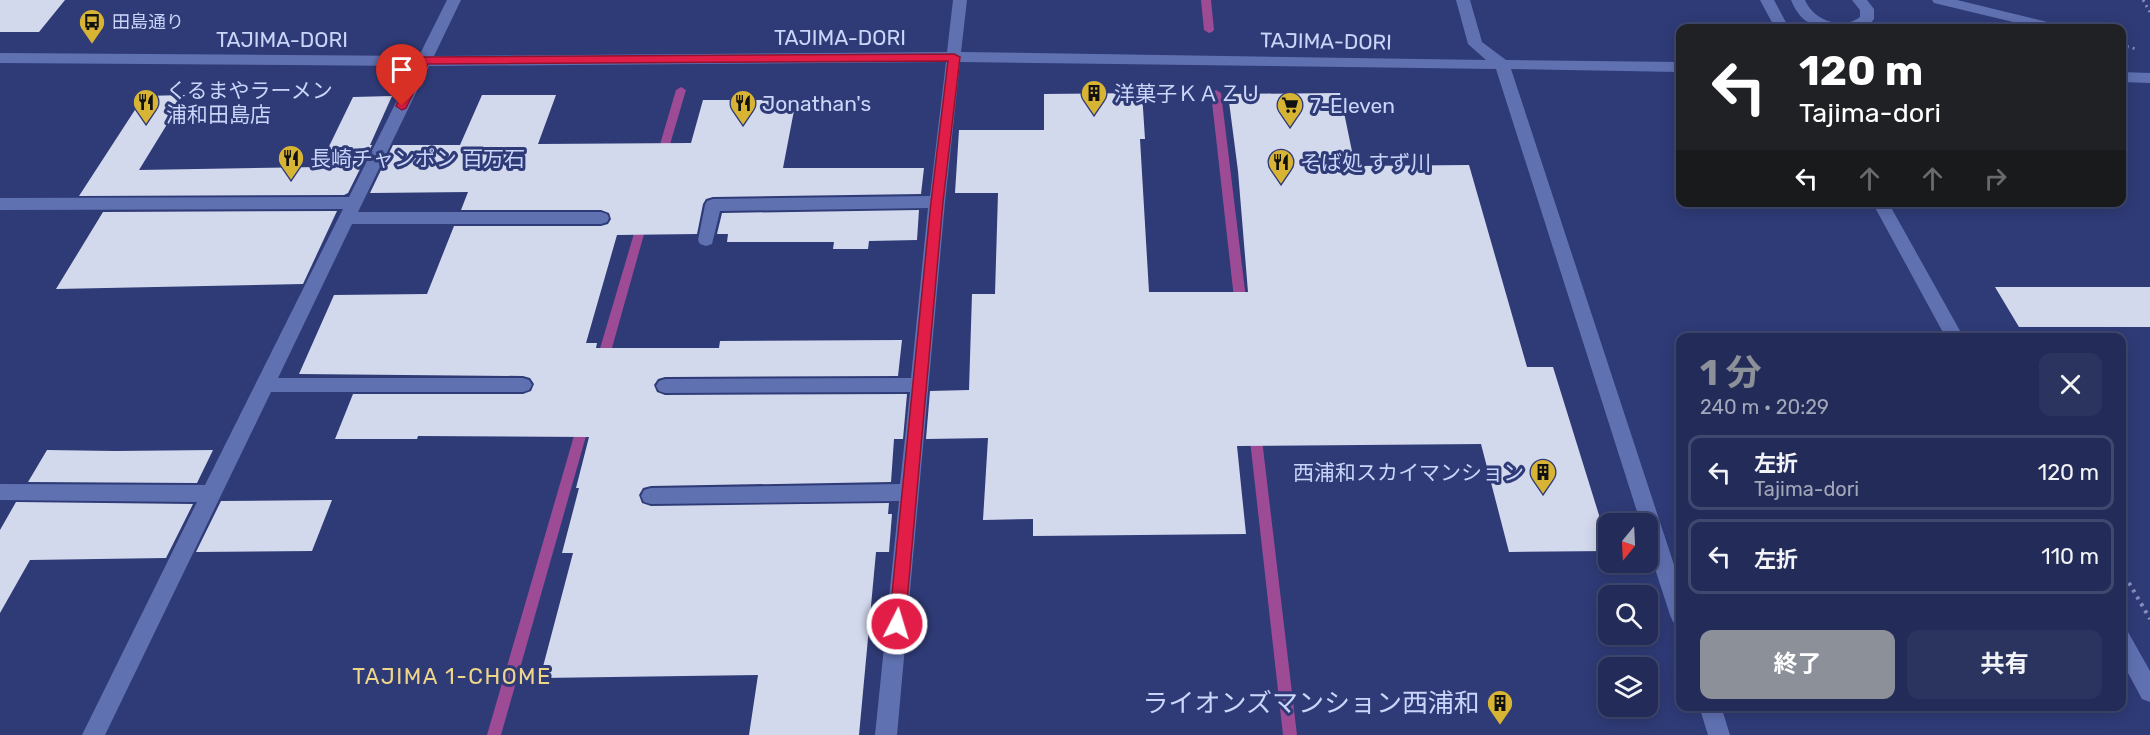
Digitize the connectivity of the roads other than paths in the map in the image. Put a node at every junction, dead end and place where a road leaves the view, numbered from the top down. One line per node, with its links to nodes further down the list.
1 (454, 0): 14 (street)
2 (960, 0): 12 (street)
3 (1463, 0): 15 (street)
4 (1767, 0): 8 (street)
5 (1798, 0): 9 (street)
6 (1859, 0): 10 (street)
7 (1939, 0): 11 (street)
8 (1780, 24)
9 (1825, 24)
10 (1861, 24)
11 (2038, 24)
12 (954, 57): 14 (street, TAJIMA-DORI); 15 (street, TAJIMA-DORI); 19 (street)
13 (0, 58): 14 (street, TAJIMA-DORI)
14 (424, 60): 22 (street)
15 (1502, 64): 16 (street, TAJIMA-DORI); 34 (street)
16 (1676, 67)
17 (2126, 77): 18 (street)
18 (2150, 78)
19 (937, 202): 24 (street); 28 (street)
20 (0, 204): 22 (street)
21 (1883, 207): 25 (street)
22 (350, 211): 23 (street); 26 (street)
23 (601, 219)
24 (706, 240)
25 (1952, 333)
26 (265, 385): 27 (street); 32 (street)
27 (523, 385)
28 (920, 385): 29 (street); 31 (street)
29 (665, 386)
30 (0, 492): 32 (street)
31 (909, 492): 33 (street); 39 (street)
32 (212, 494): 38 (street)
33 (651, 496)
34 (1676, 603)
35 (2126, 648): 36 (street)
36 (2150, 692)
37 (1712, 711): 40 (street)
38 (93, 735)
39 (886, 735)
40 (1719, 735)

